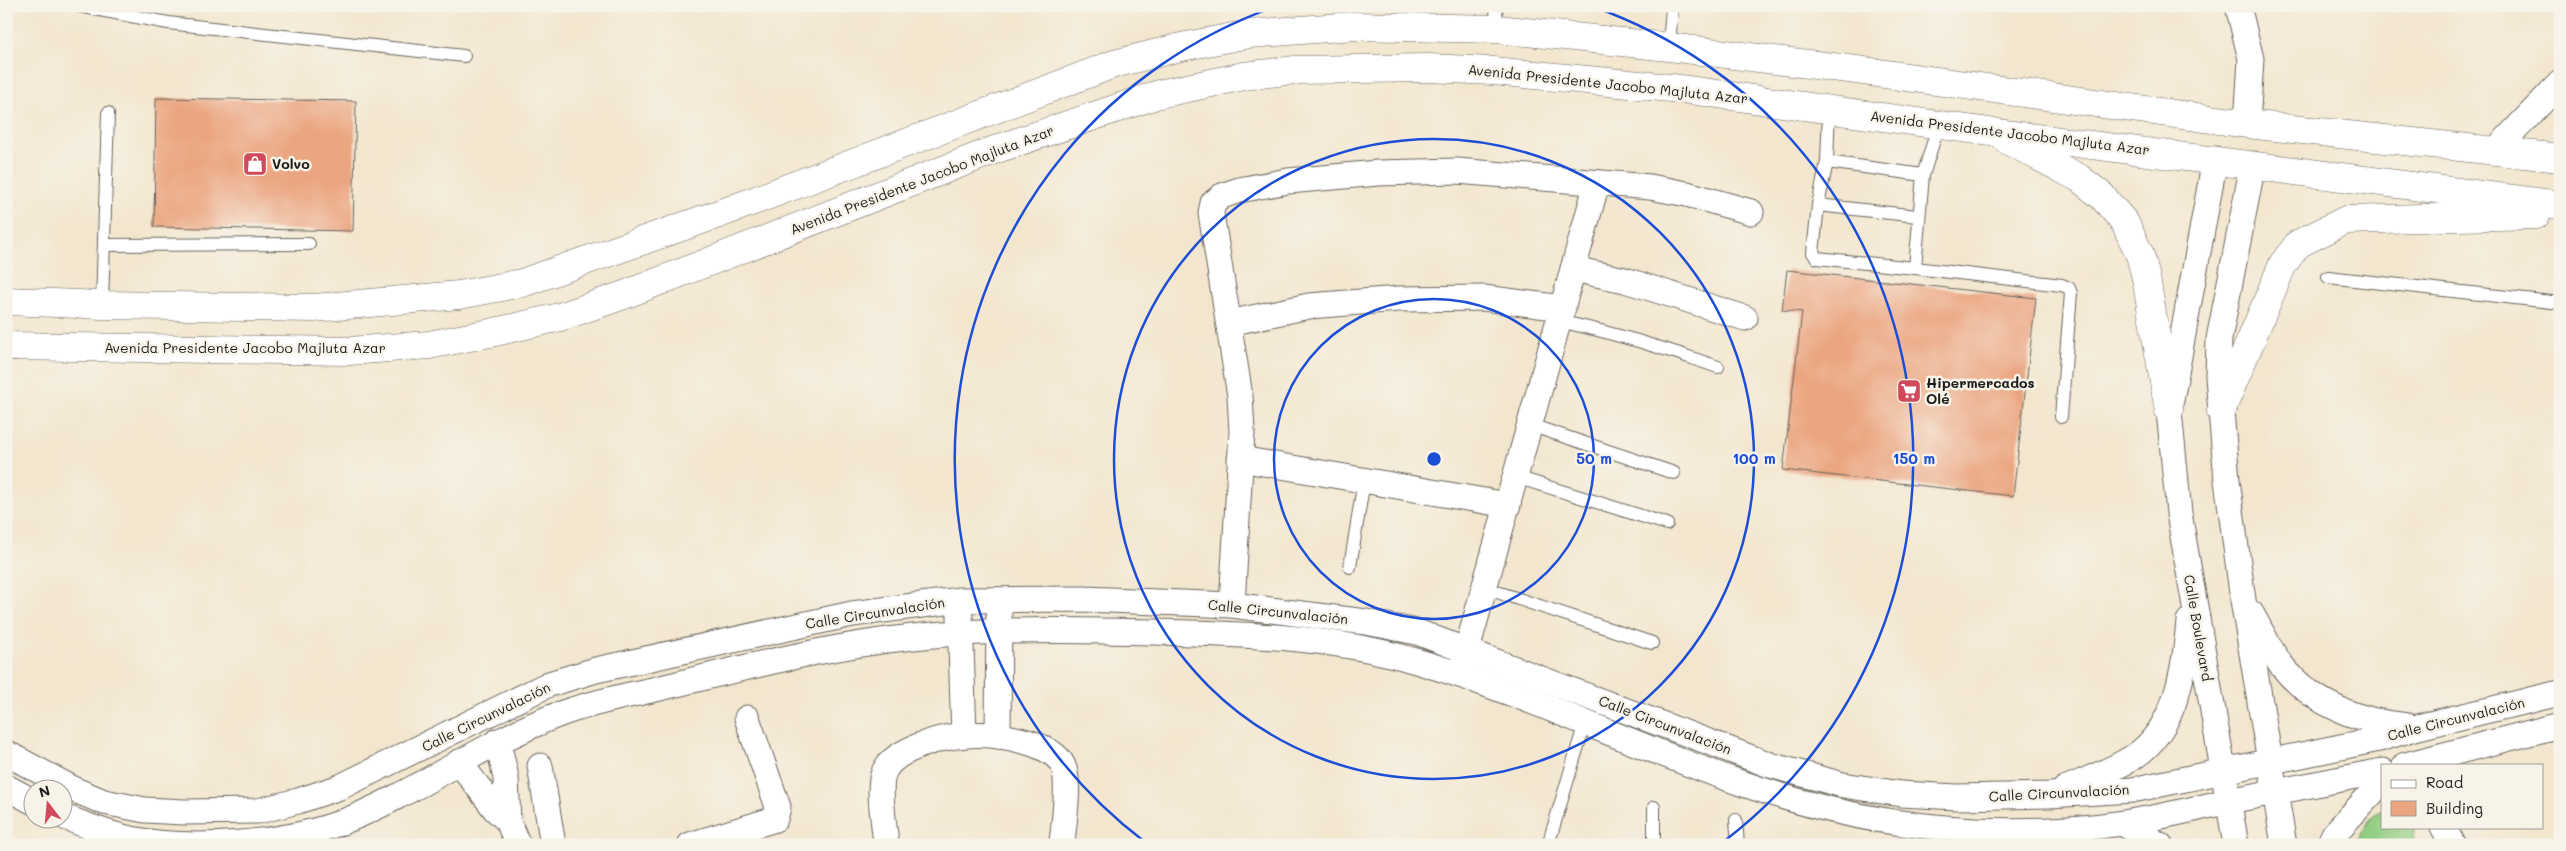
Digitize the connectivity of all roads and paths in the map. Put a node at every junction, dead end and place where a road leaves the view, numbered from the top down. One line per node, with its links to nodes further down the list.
1 (80, 6): 6 (lane)
2 (1672, 6): 5 (lane)
3 (2238, 6): 11 (street)
4 (1496, 18): 5 (main road); 32 (main road)
5 (1669, 48): 11 (main road)
6 (464, 56)
7 (2560, 83): 13 (street)
8 (1829, 109): 10 (main road, Avenida Presidente Jacobo Majluta Azar); 16 (lane); 36 (main road, Avenida Presidente Jacobo Majluta Azar)
9 (108, 113): 26 (lane)
10 (1939, 124): 12 (main road, Avenida Presidente Jacobo Majluta Azar); 18 (lane)
11 (2246, 124): 13 (main road)
12 (1990, 132): 15 (main road, Avenida Presidente Jacobo Majluta Azar); 38 (main road)
13 (2495, 151): 14 (main road)
14 (2560, 158)
15 (2215, 159): 17 (main road, Avenida Presidente Jacobo Majluta Azar); 38 (street, Calle Boulevard)
16 (1826, 162): 18 (lane); 20 (lane)
17 (2253, 164): 21 (main road, Avenida Presidente Jacobo Majluta Azar); 39 (street)
18 (1923, 175): 24 (lane)
19 (1597, 184): 22 (street); 28 (street); 35 (street)
20 (1818, 205): 24 (lane); 27 (lane)
21 (2560, 205)
22 (1750, 212)
23 (2560, 213): 39 (main road)
24 (1918, 216): 27 (lane)
25 (309, 244): 26 (lane)
26 (104, 245): 32 (lane)
27 (1914, 268): 40 (lane)
28 (1573, 269): 33 (street); 34 (street)
29 (2328, 277): 31 (lane)
30 (6, 301): 32 (main road)
31 (2560, 303)
32 (102, 305)
33 (1561, 315): 35 (street); 37 (lane); 41 (street)
34 (1745, 318)
35 (1229, 323): 42 (street)
36 (6, 346)
37 (1718, 367)
38 (2170, 411): 50 (street, Calle Boulevard)
39 (2221, 411): 53 (street)
40 (2061, 417)
41 (1530, 426): 43 (lane); 44 (street)
42 (1240, 459): 45 (street); 54 (street)
43 (1674, 473)
44 (1516, 477): 46 (street); 47 (lane)
45 (1364, 480): 46 (street); 48 (lane)
46 (1508, 505): 49 (street)
47 (1667, 524)
48 (1350, 567)
49 (1485, 588): 57 (lane); 58 (street)
50 (2191, 588): 74 (street, Calle Boulevard); 78 (street)
51 (999, 599): 52 (street, Calle Circunvalación); 54 (street, Calle Circunvalación); 55 (street)
52 (960, 600): 56 (street); 68 (street, Calle Circunvalación)
53 (2243, 600): 64 (street); 70 (street)
54 (1232, 605): 58 (street, Calle Circunvalación)
55 (999, 632): 56 (street, Calle Circunvalación); 59 (street, Calle Circunvalación); 66 (street)
56 (960, 633): 65 (street); 67 (street, Calle Circunvalación)
57 (1652, 643)
58 (1468, 650): 59 (street); 78 (street, Calle Circunvalación)
59 (1460, 676): 62 (street, Calle Circunvalación)
60 (2560, 693): 64 (street, Calle Circunvalación)
61 (747, 718): 90 (street)
62 (1585, 723): 87 (street, Calle Circunvalación); 93 (lane)
63 (2560, 725): 71 (street)
64 (2418, 726): 70 (street, Calle Circunvalación)
65 (964, 735): 66 (street); 91 (street)
66 (998, 736): 92 (street)
67 (498, 742): 69 (street, Calle Circunvalación); 84 (street)
68 (6, 753)
69 (459, 762): 82 (street, Calle Circunvalación); 84 (street)
70 (2270, 762): 74 (street, Calle Circunvalación); 77 (street)
71 (2407, 764)
72 (540, 766): 89 (street)
73 (2381, 770): 77 (street, Calle Circunvalación)
74 (2223, 771): 78 (street, Calle Circunvalación); 80 (street, Calle Boulevard)
75 (2381, 783): 99 (street)
76 (6, 787): 79 (street)
77 (2276, 792): 80 (street, Calle Circunvalación); 98 (street)
78 (2049, 795)
79 (22, 796)
80 (2228, 802): 85 (street, Calle Circunvalación); 97 (street, Calle Boulevard)
81 (1654, 807): 94 (lane)
82 (72, 820)
83 (1736, 820): 95 (lane)
84 (508, 821): 88 (street)
85 (2122, 823): 87 (street, Calle Circunvalación); 96 (street)
86 (2444, 828): 100 (street)
87 (2056, 837)
88 (518, 845)
89 (553, 845)
90 (690, 845)
91 (886, 845)
92 (1062, 845)
93 (1548, 845)
94 (1654, 845)
95 (1738, 845)
96 (2160, 845)
97 (2236, 845)
98 (2284, 845)
99 (2329, 845)
100 (2453, 845)

